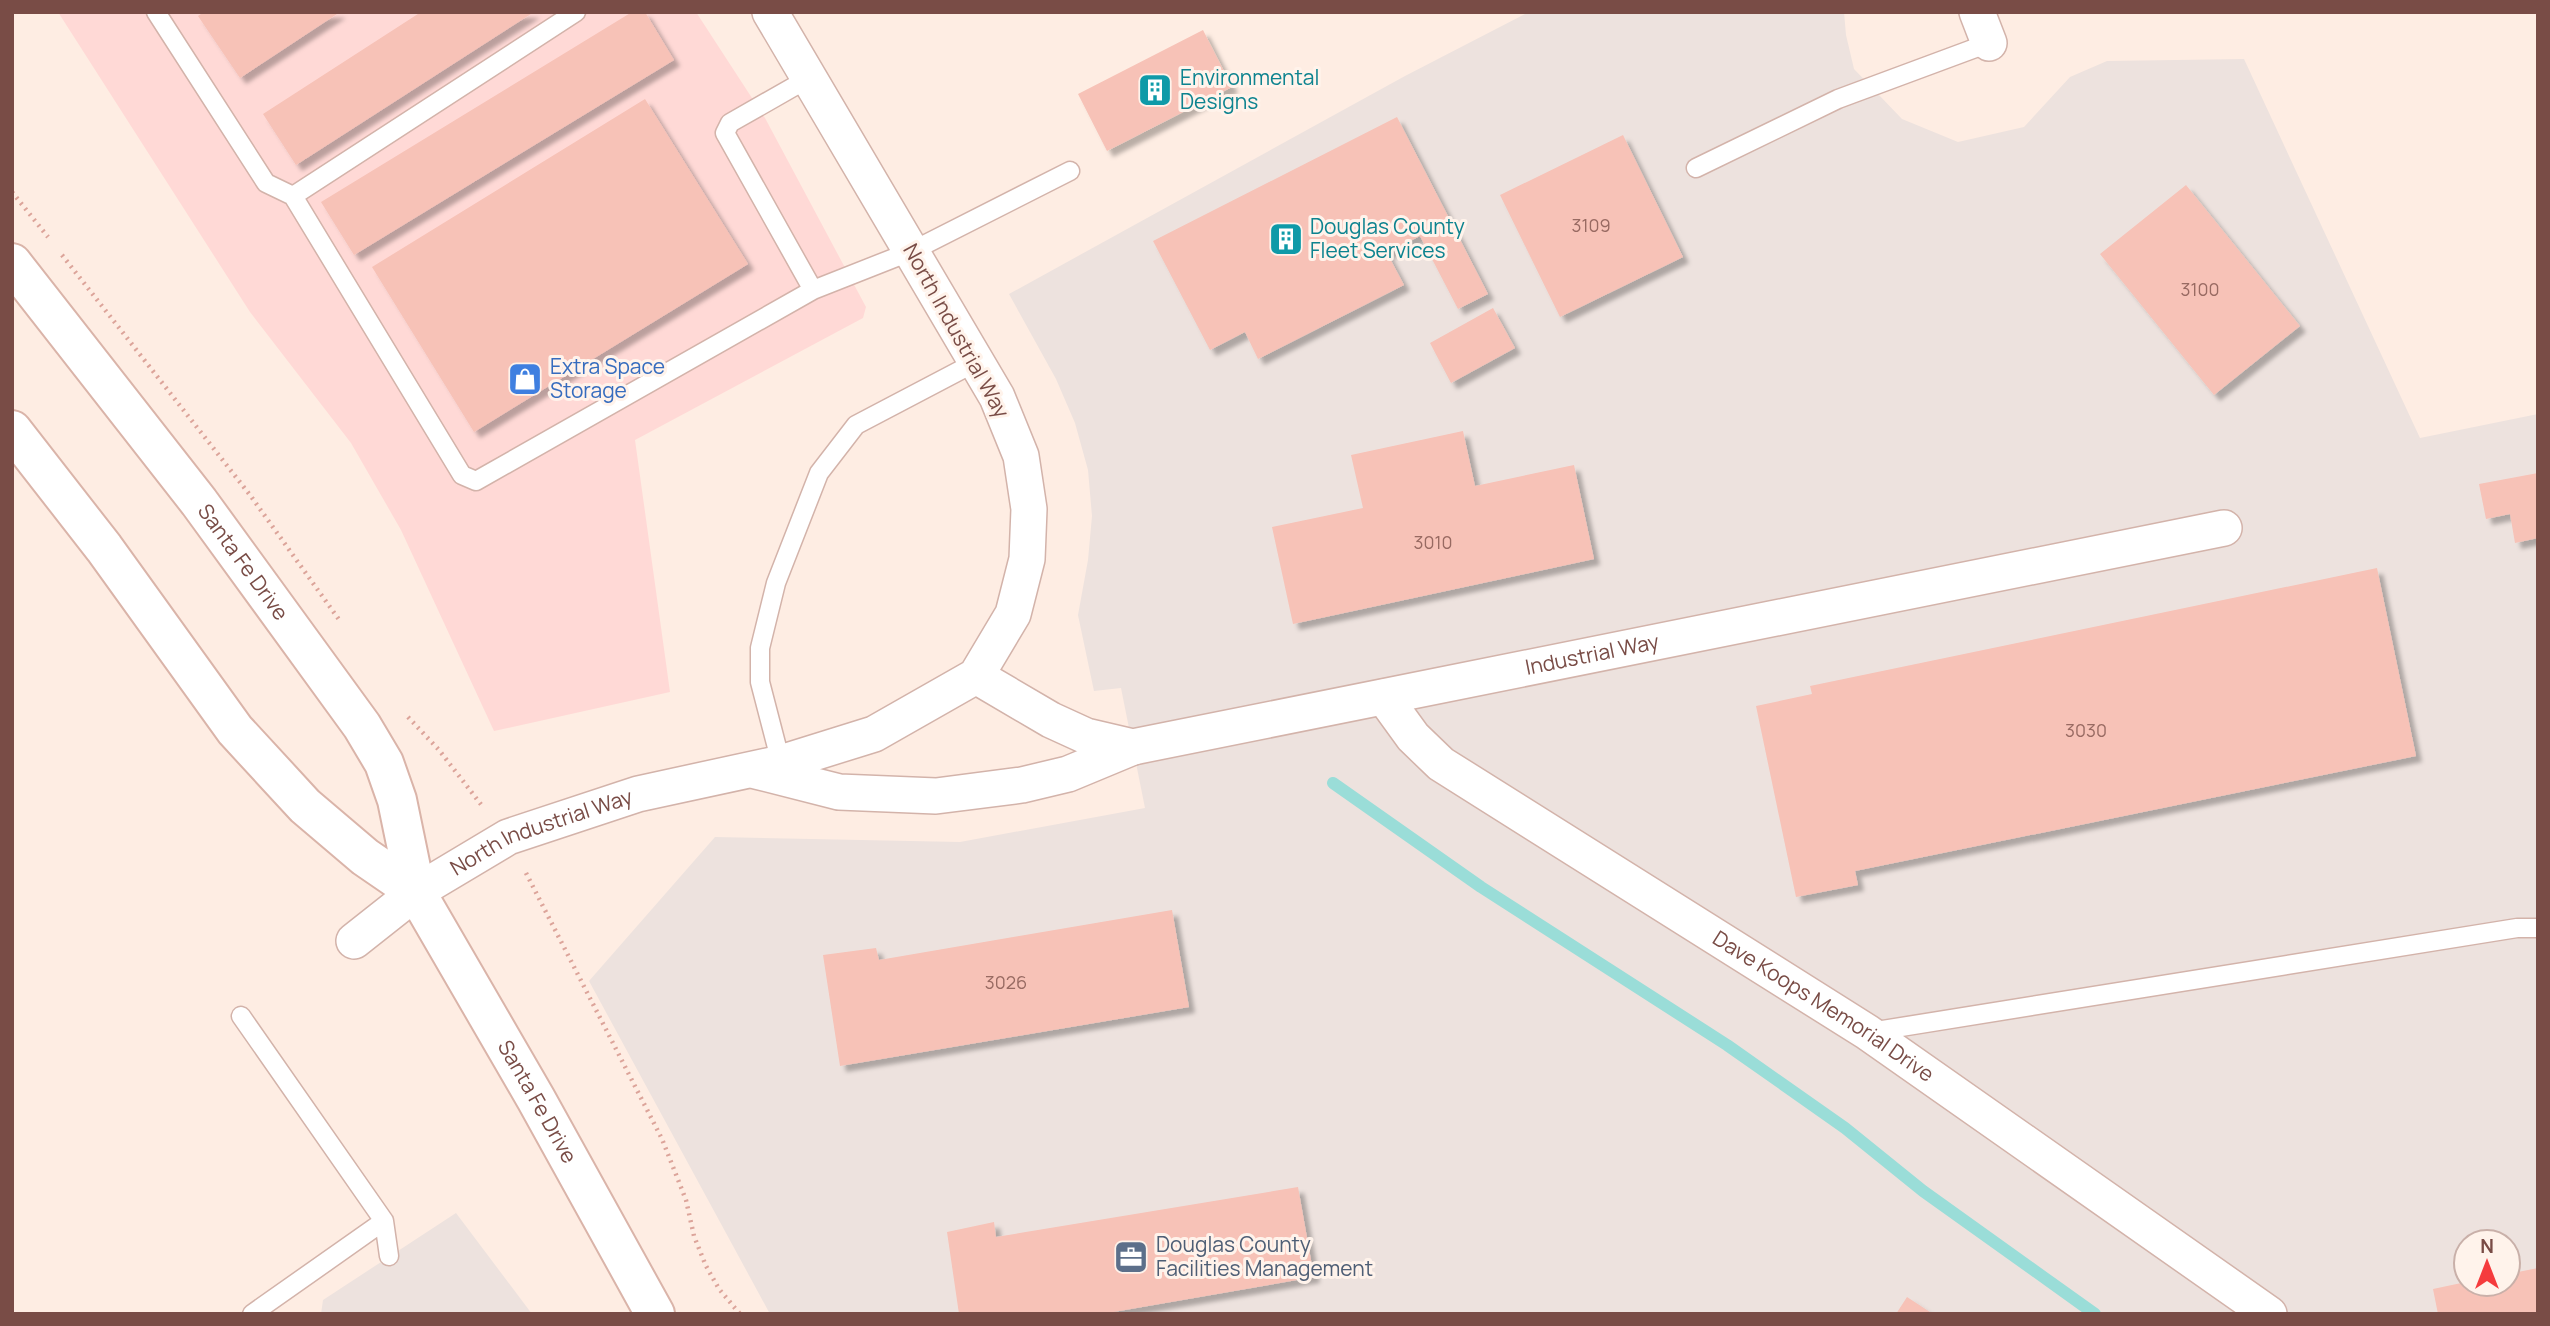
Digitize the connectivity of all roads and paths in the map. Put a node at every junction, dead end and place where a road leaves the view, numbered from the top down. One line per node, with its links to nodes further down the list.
1 (156, 12): 8 (lane)
2 (576, 12): 8 (lane)
3 (770, 12): 5 (street, North Industrial Way)
4 (1983, 28): 6 (lane)
5 (809, 78): 9 (street, North Industrial Way); 11 (lane)
6 (1696, 168)
7 (1070, 171): 9 (lane)
8 (293, 196): 11 (lane)
9 (912, 251): 11 (lane); 12 (street, North Industrial Way)
10 (12, 262): 20 (main road, Santa Fe Drive)
11 (813, 290)
12 (976, 362): 15 (street, North Industrial Way); 18 (lane)
13 (12, 430): 20 (main road, Santa Fe Drive)
14 (2224, 528): 16 (street, Industrial Way)
15 (976, 676): 17 (street, Industrial Way); 18 (street, North Industrial Way)
16 (1384, 697): 17 (street, Industrial Way); 24 (street, Dave Koops Memorial Drive)
17 (1133, 747): 18 (street, North Industrial Way)
18 (765, 766): 19 (street, North Industrial Way)
19 (508, 837): 20 (street, North Industrial Way); 29 (path)
20 (416, 892): 22 (street, North Industrial Way); 28 (main road, Santa Fe Drive)
21 (2538, 928): 24 (lane)
22 (354, 941)
23 (241, 1016): 25 (lane)
24 (1867, 1032): 30 (street, Dave Koops Memorial Drive)
25 (384, 1221): 26 (lane); 27 (lane)
26 (389, 1256)
27 (253, 1314)
28 (655, 1314)
29 (740, 1314)
30 (2269, 1314)

